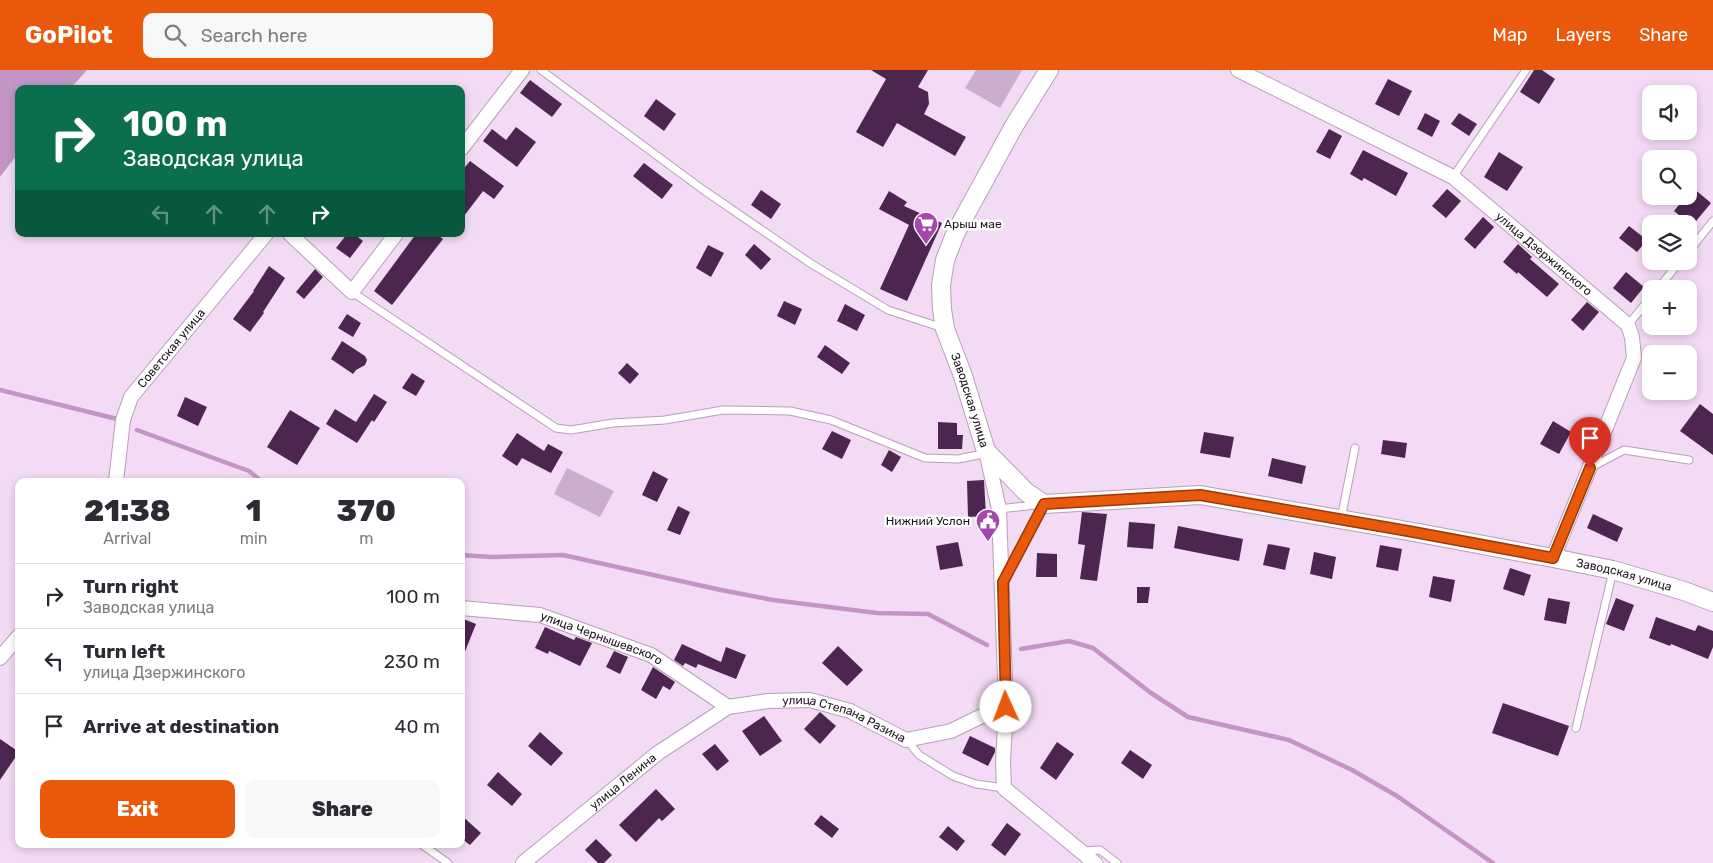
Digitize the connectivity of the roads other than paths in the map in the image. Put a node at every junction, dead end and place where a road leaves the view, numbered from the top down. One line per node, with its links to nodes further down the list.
1 (522, 70): 6 (street)
2 (541, 70): 18 (lane)
3 (1049, 70): 18 (street, Заводская улица)
4 (1238, 70): 7 (street, улица Дзержинского)
5 (1526, 70): 7 (lane)
6 (465, 144)
7 (1453, 177): 17 (street, улица Дзержинского)
8 (1713, 221): 12 (lane)
9 (263, 237): 23 (street, Советская улица)
10 (293, 237): 15 (street)
11 (394, 237): 15 (street)
12 (1697, 241)
13 (1673, 270): 14 (lane)
14 (1665, 280)
15 (352, 292): 20 (lane)
16 (1642, 308): 17 (lane)
17 (1628, 325): 22 (street)
18 (945, 329): 20 (street, Заводская улица)
19 (1355, 448): 26 (lane)
20 (986, 451): 24 (street, Заводская улица); 25 (street)
21 (1689, 460): 22 (lane)
22 (1590, 468): 27 (street)
23 (116, 478)
24 (1044, 504): 25 (lane); 26 (street, Заводская улица); 29 (lane)
25 (999, 509): 29 (street)
26 (1341, 520): 27 (street, Заводская улица)
27 (1553, 558): 28 (street, Заводская улица)
28 (1613, 570): 30 (street, Заводская улица); 36 (lane)
29 (1003, 582): 35 (street)
30 (1713, 602)
31 (465, 608): 34 (street, улица Чернышевского)
32 (15, 641): 33 (street)
33 (0, 658)
34 (728, 707): 37 (street, улица Степана Разина); 42 (street, улица Ленина)
35 (1006, 707): 37 (street); 38 (street)
36 (1576, 728)
37 (906, 740): 38 (lane, улица Степана Разина)
38 (1004, 788): 40 (street)
39 (427, 848): 41 (lane)
40 (1082, 851): 43 (street); 44 (lane)
41 (448, 863)
42 (523, 863)
43 (1095, 863)
44 (1117, 863)

